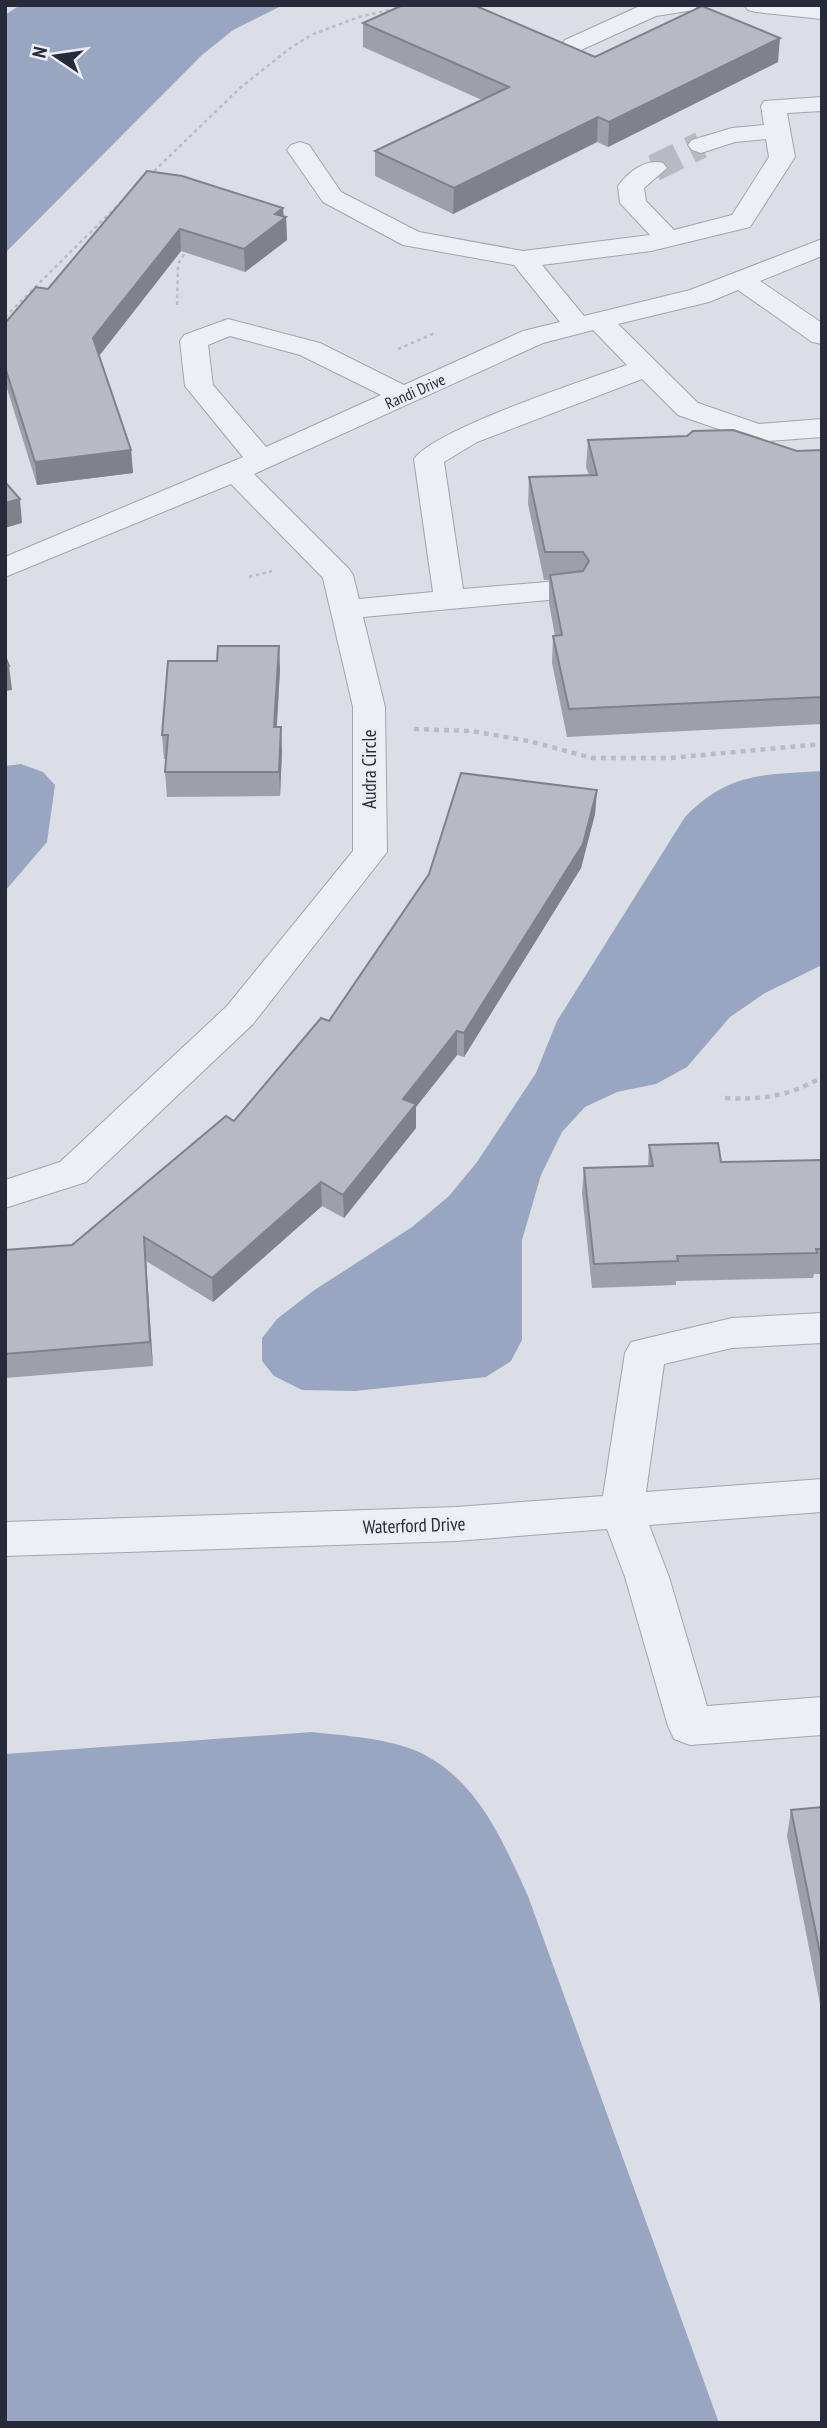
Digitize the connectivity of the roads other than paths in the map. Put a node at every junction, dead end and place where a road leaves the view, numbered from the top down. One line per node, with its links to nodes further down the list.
1 (686, 5): 4 (street)
2 (756, 5): 3 (street)
3 (822, 12)
4 (573, 45)
5 (822, 104): 6 (street)
6 (777, 131): 7 (street); 10 (street)
7 (701, 145)
8 (300, 150): 12 (street)
9 (654, 168): 10 (street)
10 (668, 239): 12 (street)
11 (822, 247): 13 (street, Randi Drive)
12 (523, 259): 14 (street)
13 (742, 281): 14 (street, Randi Drive); 15 (street)
14 (588, 324): 16 (street); 17 (street, Randi Drive)
15 (822, 336)
16 (647, 367): 18 (street); 22 (street)
17 (405, 396): 19 (street, Randi Drive); 19 (street, Audra Circle)
18 (822, 428)
19 (248, 466): 20 (street); 23 (street, Audra Circle)
20 (5, 568)
21 (570, 589): 22 (street)
22 (449, 600): 23 (street)
23 (346, 610): 24 (street, Audra Circle)
24 (5, 1194)
25 (822, 1328): 27 (street)
26 (822, 1494): 27 (street, Waterford Drive)
27 (622, 1511): 28 (street, Waterford Drive); 29 (street)
28 (5, 1539)
29 (822, 1716)

